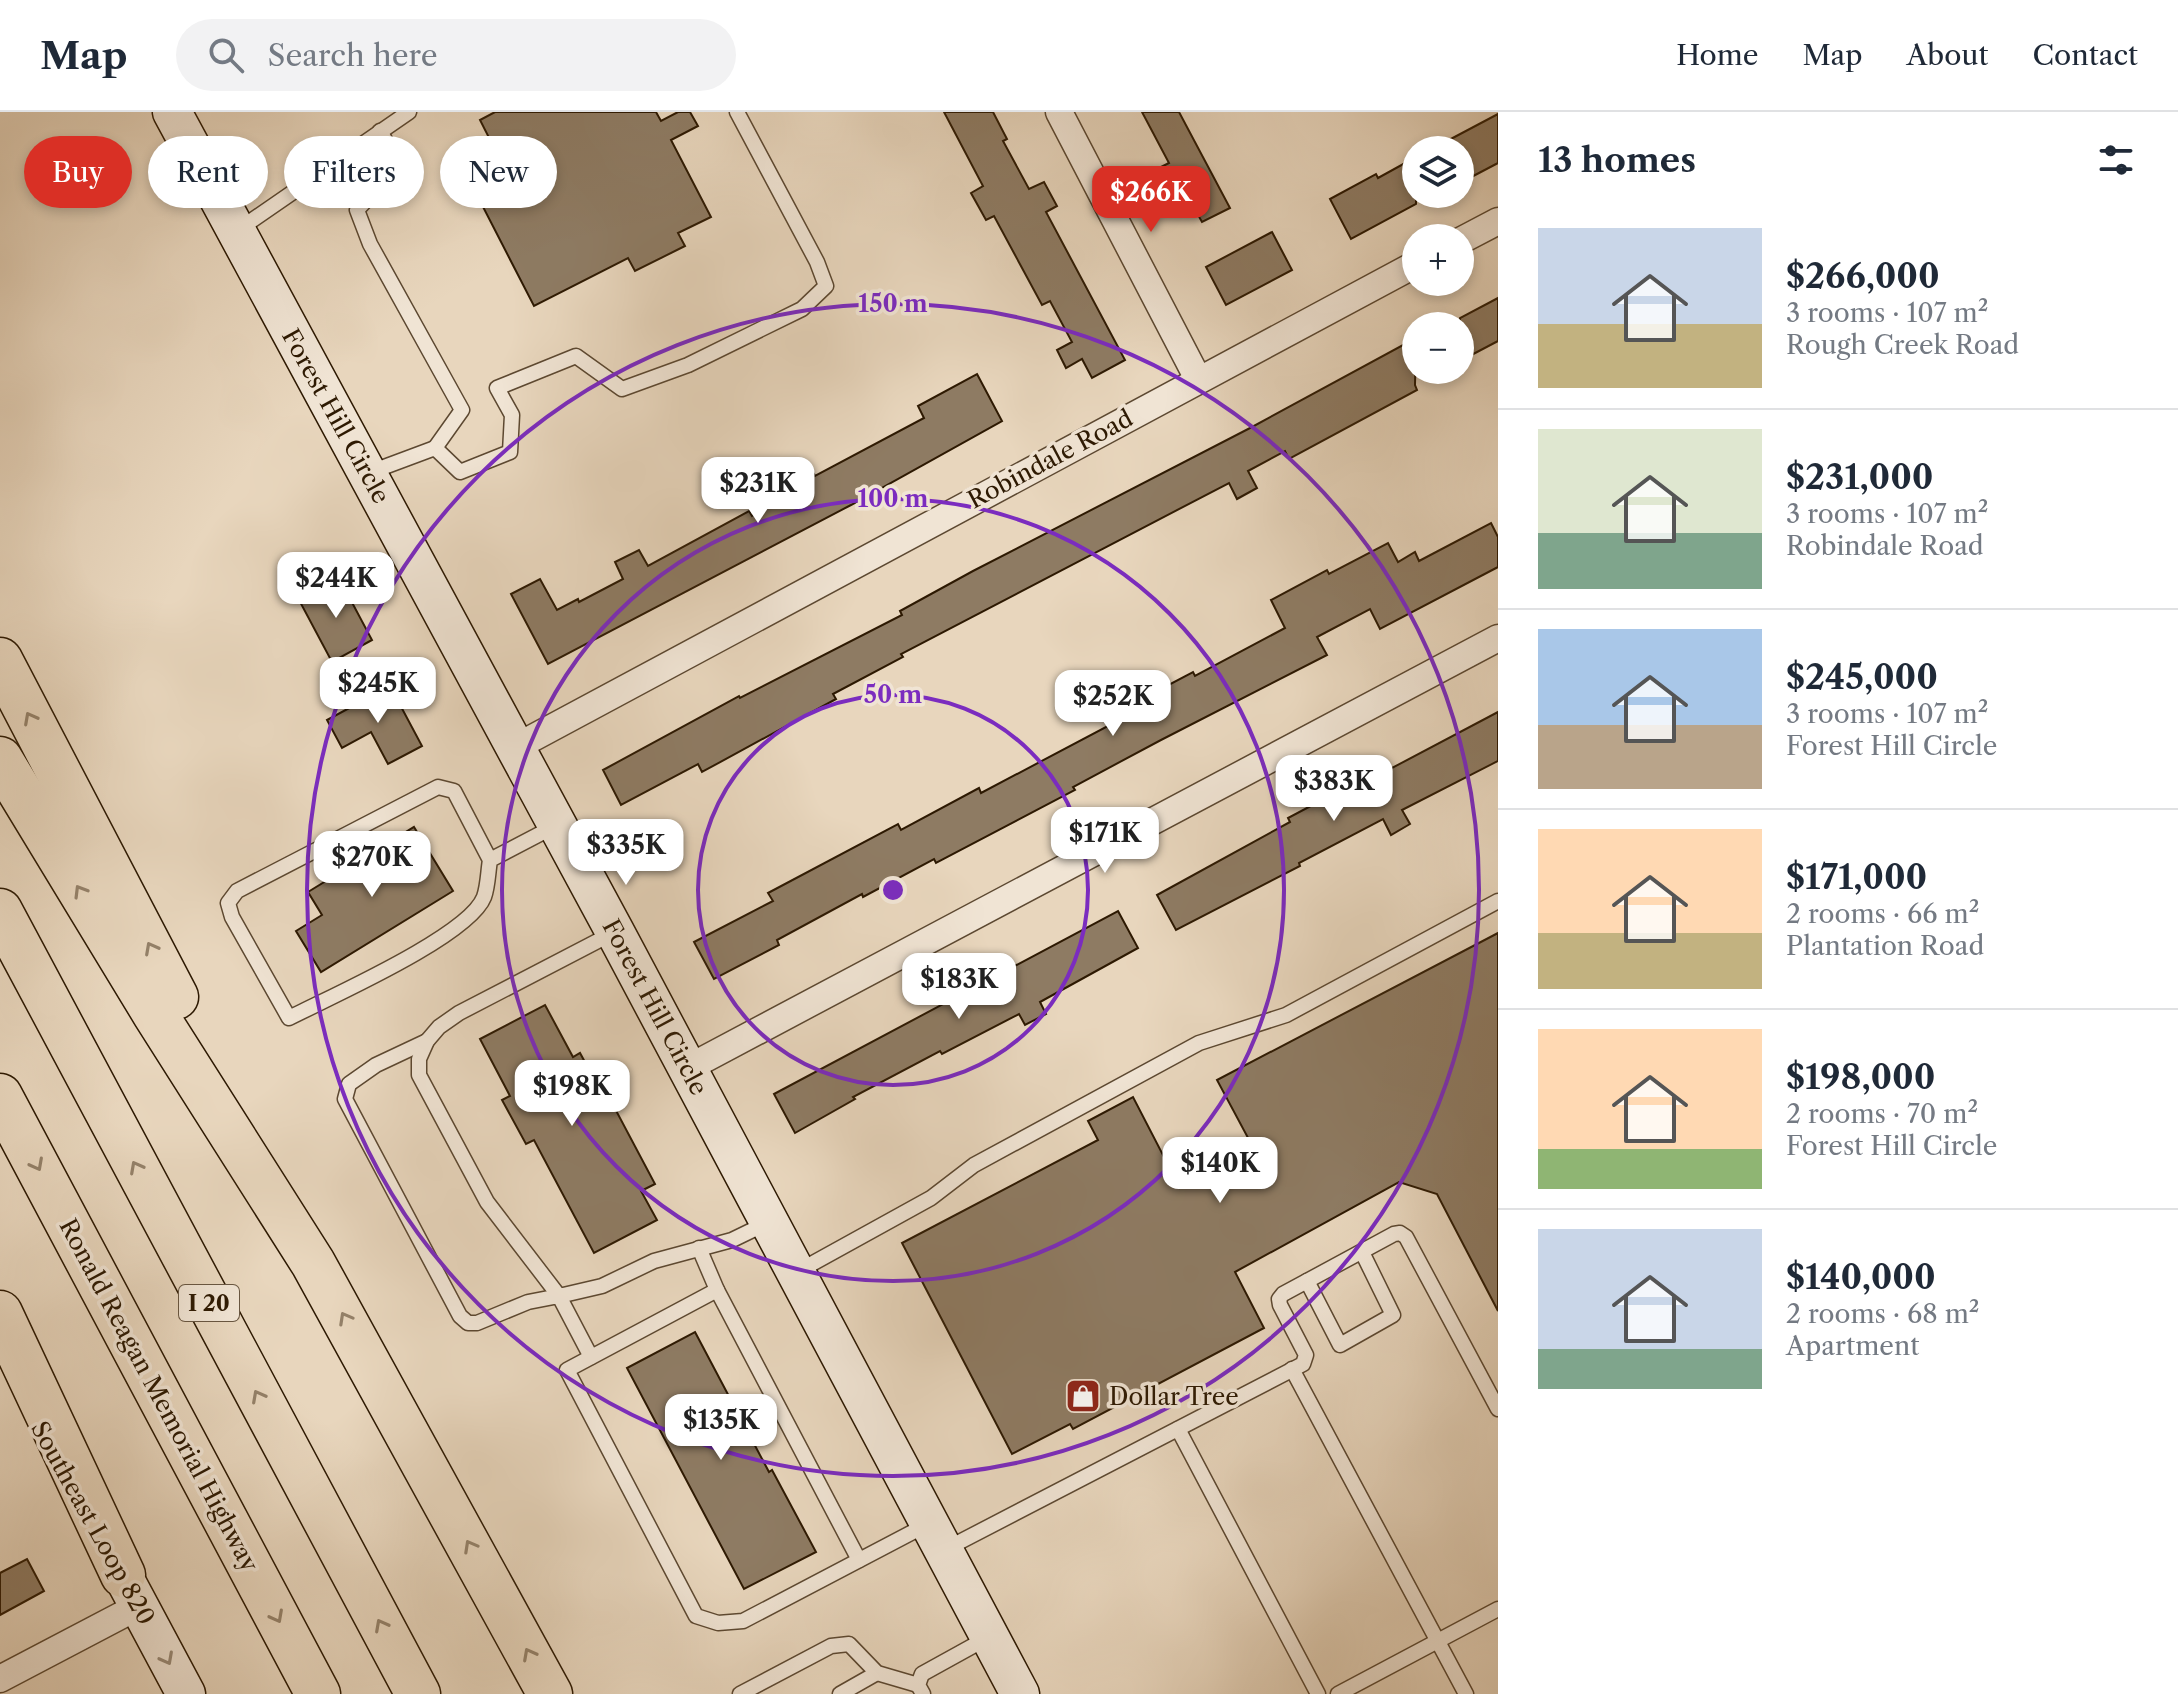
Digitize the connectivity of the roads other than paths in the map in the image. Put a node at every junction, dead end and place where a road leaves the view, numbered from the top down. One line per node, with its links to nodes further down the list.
1 (172, 112): 7 (street, Forest Hill Circle)
2 (409, 112): 5 (lane)
3 (737, 112): 11 (lane)
4 (1059, 112): 10 (street)
5 (380, 131): 7 (lane); 11 (lane)
6 (1498, 221): 8 (street)
7 (237, 232): 12 (street, Forest Hill Circle)
8 (1474, 234)
9 (1402, 271): 10 (street, Robindale Road)
10 (1198, 379): 15 (street, Robindale Road)
11 (435, 448): 12 (lane)
12 (368, 473): 15 (street, Forest Hill Circle)
13 (1498, 638): 23 (street)
14 (0, 660): 25 (highway, one-way to 14)
15 (516, 747): 17 (street, Forest Hill Circle)
16 (0, 759): 25 (highway, one-way to 16)
17 (558, 825): 18 (lane); 21 (street, Forest Hill Circle)
18 (490, 860): 18 (lane)
19 (1498, 901): 29 (lane)
20 (0, 911): 50 (highway, I 20, one-way to 20)
21 (615, 932): 22 (lane); 23 (street, Forest Hill Circle)
22 (427, 1041): 32 (lane); 32 (lane)
23 (688, 1068): 26 (street, Forest Hill Circle)
24 (0, 1096): 49 (highway, Ronald Reagan Memorial Highway, one-way to 49)
25 (286, 1218): 51 (highway, one-way to 25)
26 (769, 1222): 27 (lane); 29 (street, Forest Hill Circle)
27 (699, 1248): 31 (lane); 32 (lane)
28 (1362, 1252): 30 (lane); 30 (lane); 37 (lane)
29 (796, 1272): 39 (street, Forest Hill Circle)
30 (1307, 1281): 36 (lane)
31 (717, 1290): 35 (lane); 40 (lane)
32 (559, 1296): 35 (lane)
33 (0, 1313): 41 (highway)
34 (0, 1353): 41 (street, Southeast Loop 820)
35 (591, 1357): 40 (lane)
36 (1292, 1369): 38 (lane); 44 (lane)
37 (1498, 1409)
38 (1178, 1429): 39 (lane); 55 (lane)
39 (936, 1537): 40 (lane); 43 (street, Forest Hill Circle)
40 (859, 1560)
41 (131, 1590): 46 (street); 48 (street, Southeast Loop 820, one-way to 48)
42 (1498, 1609): 44 (lane)
43 (989, 1637): 47 (lane); 54 (street, Forest Hill Circle)
44 (1438, 1641): 56 (lane); 57 (lane)
45 (877, 1673): 47 (lane); 52 (lane); 53 (lane)
46 (0, 1679)
47 (920, 1689)
48 (186, 1694)
49 (318, 1694)
50 (418, 1694)
51 (550, 1694)
52 (740, 1694)
53 (840, 1694)
54 (1020, 1694)
55 (1318, 1694)
56 (1338, 1694)
57 (1466, 1694)

